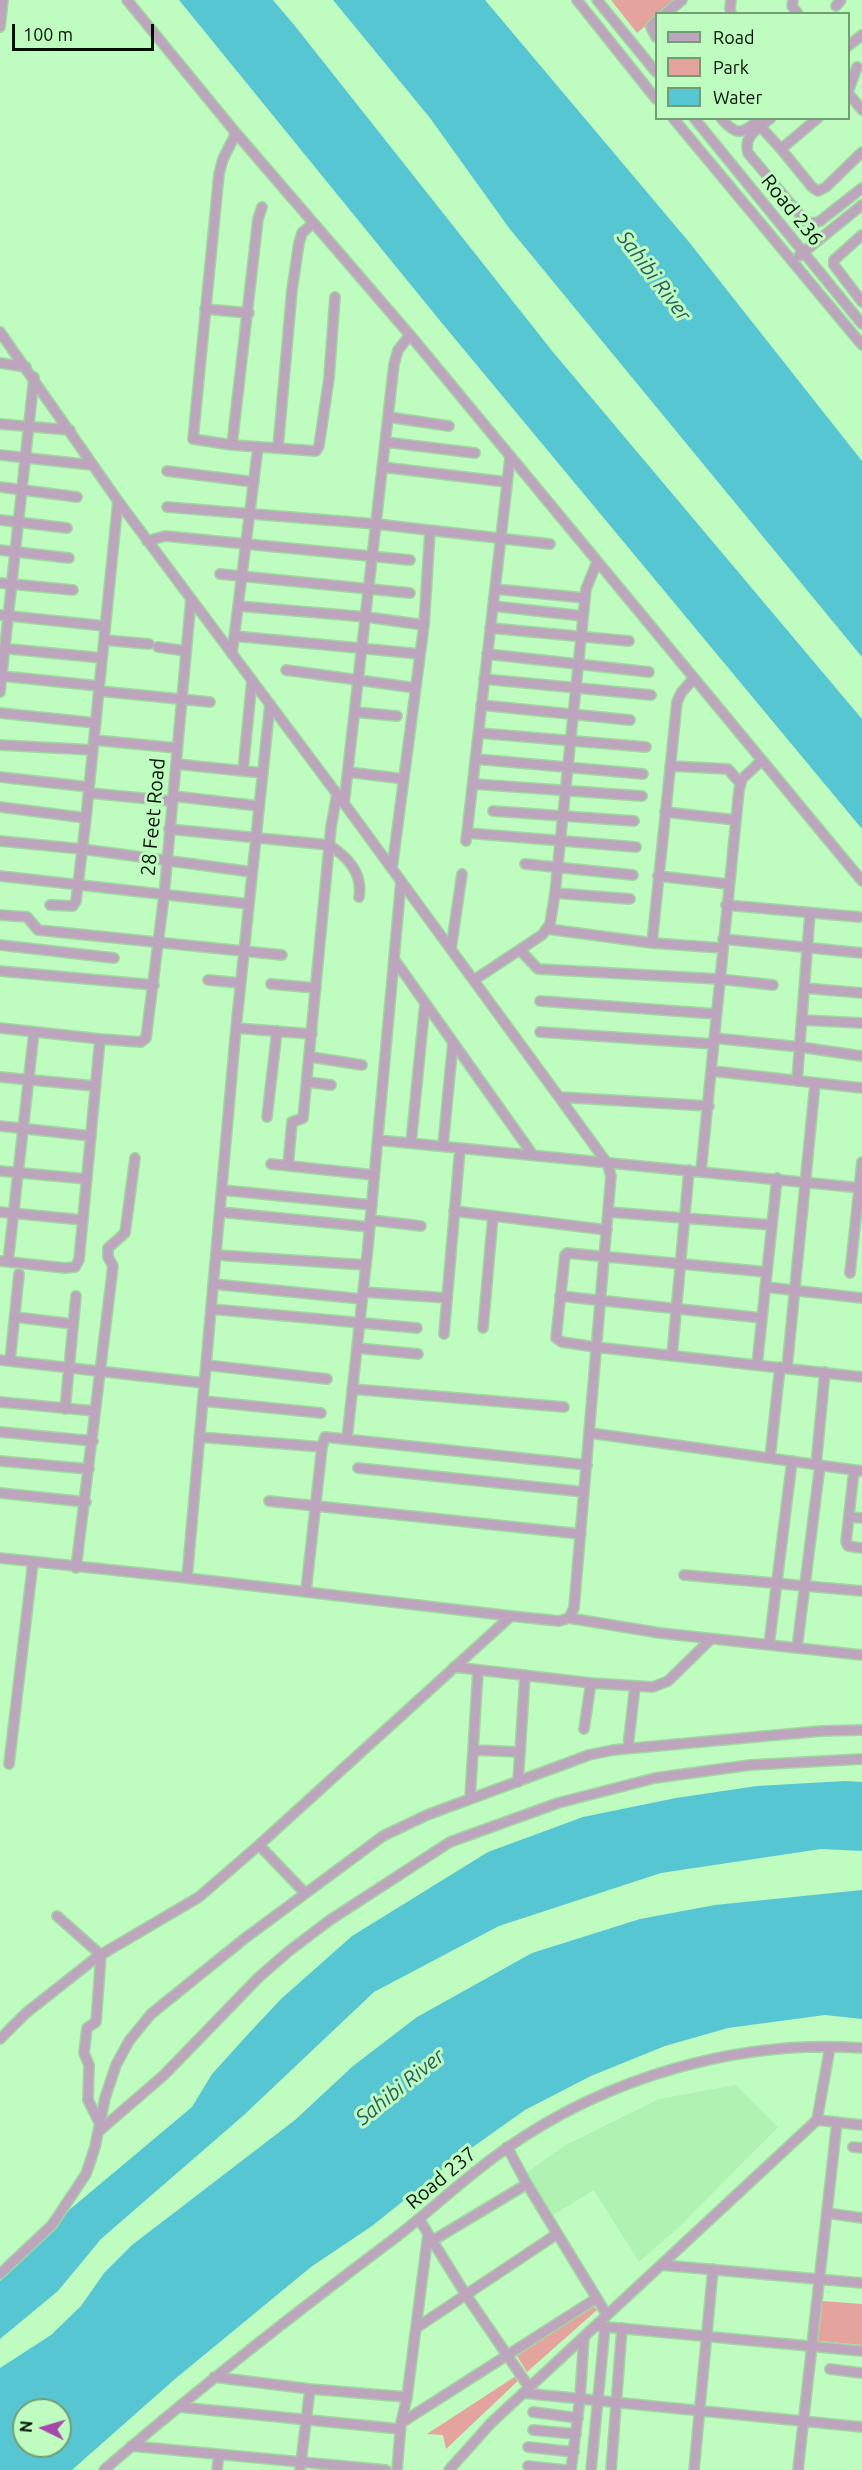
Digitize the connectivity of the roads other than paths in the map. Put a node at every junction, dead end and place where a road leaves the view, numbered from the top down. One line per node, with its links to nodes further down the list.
1 (3, 0): 9 (street)
2 (127, 0): 23 (street)
3 (577, 0): 16 (street)
4 (597, 0): 13 (street)
5 (682, 0): 7 (street)
6 (731, 0): 8 (street)
7 (667, 12)
8 (729, 12)
9 (0, 27)
10 (862, 35): 11 (street)
11 (850, 45)
12 (856, 68): 14 (street)
13 (655, 70)
14 (850, 89)
15 (850, 94): 17 (street)
16 (655, 97)
17 (862, 110)
18 (675, 120): 32 (street)
19 (696, 120): 31 (street, Road 236)
20 (722, 120): 22 (street)
21 (816, 120): 24 (street)
22 (761, 123): 24 (street); 26 (street)
23 (236, 133): 29 (street); 35 (street)
24 (781, 149): 25 (street)
25 (862, 152)
26 (862, 188)
27 (862, 205): 31 (street)
28 (262, 207): 36 (street)
29 (313, 223): 39 (street); 52 (street)
30 (862, 235): 34 (street)
31 (804, 253): 32 (street); 37 (street, Road 236)
32 (792, 261): 40 (street)
33 (335, 297): 52 (street)
34 (862, 302)
35 (205, 309): 36 (street); 50 (street)
36 (249, 313): 50 (street)
37 (862, 324)
38 (0, 332): 42 (street)
39 (410, 335): 44 (street); 56 (street)
40 (862, 345)
41 (0, 363): 42 (street)
42 (26, 367): 43 (street)
43 (34, 377): 47 (street); 48 (street)
44 (388, 417): 46 (street); 49 (street)
45 (0, 424): 47 (street)
46 (449, 426)
47 (28, 427): 48 (street); 55 (street)
48 (70, 430): 57 (street)
49 (385, 442): 53 (street); 58 (street)
50 (232, 445): 51 (street)
51 (258, 447): 52 (street); 60 (street)
52 (278, 448)
53 (475, 453)
54 (0, 455): 55 (street)
55 (25, 458): 57 (street); 63 (street)
56 (510, 458): 61 (street); 82 (street)
57 (92, 465): 65 (street)
58 (382, 467): 61 (street); 70 (street)
59 (167, 471): 60 (street)
60 (254, 482): 67 (street)
61 (507, 482): 73 (street)
62 (0, 487): 63 (street)
63 (22, 489): 64 (street); 69 (street)
64 (77, 497)
65 (118, 501): 74 (street); 99 (street)
66 (167, 507): 67 (street)
67 (250, 514): 70 (street); 76 (street)
68 (0, 520): 69 (street)
69 (18, 522): 71 (street); 78 (street)
70 (376, 524): 72 (street); 79 (street)
71 (67, 528)
72 (430, 531): 73 (street); 98 (street)
73 (501, 538): 75 (street); 88 (street)
74 (147, 541): 76 (street); 92 (street)
75 (550, 544)
76 (246, 545): 79 (street); 84 (street)
77 (0, 550): 78 (street)
78 (15, 551): 80 (street); 86 (street)
79 (373, 557): 81 (street); 87 (street)
80 (69, 558)
81 (410, 560)
82 (597, 562): 91 (street); 117 (street)
83 (220, 574): 84 (street)
84 (242, 576): 87 (street); 93 (street)
85 (0, 583): 86 (street)
86 (12, 584): 89 (street); 95 (street)
87 (369, 588): 90 (street); 97 (street)
88 (495, 589): 91 (street); 94 (street)
89 (73, 590)
90 (410, 593)
91 (585, 598): 96 (street)
92 (191, 600): 107 (street, 28 Feet Road); 108 (street)
93 (238, 606): 97 (street); 101 (street)
94 (493, 606): 96 (street); 100 (street)
95 (4, 615): 99 (street); 105 (street)
96 (583, 616): 102 (street)
97 (367, 617): 98 (street); 106 (street)
98 (424, 625): 109 (street)
99 (105, 626): 103 (street)
100 (490, 628): 102 (street); 110 (street)
101 (234, 636): 106 (street); 108 (street)
102 (580, 636): 104 (street); 112 (street)
103 (104, 640): 107 (street); 111 (street)
104 (629, 641)
105 (2, 648): 111 (street); 115 (street)
106 (363, 649): 109 (street); 119 (street)
107 (186, 651): 125 (street, 28 Feet Road)
108 (232, 654): 118 (street)
109 (420, 654): 122 (street)
110 (487, 654): 112 (street); 116 (street)
111 (102, 658): 121 (street)
112 (578, 663): 114 (street); 120 (street)
113 (286, 670): 119 (street)
114 (649, 672)
115 (1, 679): 121 (street); 123 (street)
116 (484, 679): 120 (street); 128 (street)
117 (693, 679): 143 (street); 145 (street)
118 (252, 680): 127 (street); 147 (street)
119 (359, 680): 122 (street); 129 (street)
120 (575, 687): 124 (street); 131 (street)
121 (99, 688): 125 (street); 134 (street)
122 (416, 688): 152 (street)
123 (0, 692)
124 (651, 695)
125 (182, 700): 126 (street); 140 (street, 28 Feet Road)
126 (210, 702)
127 (270, 704): 149 (street); 157 (street)
128 (481, 705): 131 (street); 135 (street)
129 (355, 712): 132 (street); 148 (street)
130 (0, 713): 134 (street)
131 (572, 714): 133 (street); 136 (street)
132 (397, 716)
133 (630, 720)
134 (96, 723): 137 (street)
135 (479, 733): 136 (street); 142 (street)
136 (570, 739): 139 (street); 146 (street)
137 (94, 740): 140 (street); 141 (street)
138 (0, 745): 141 (street)
139 (646, 747)
140 (177, 748): 144 (street, 28 Feet Road)
141 (93, 750): 155 (street)
142 (476, 759): 146 (street); 154 (street)
143 (762, 760): 153 (street); 186 (street)
144 (176, 764): 147 (street); 159 (street, 28 Feet Road)
145 (670, 766): 153 (street); 164 (street)
146 (567, 768): 150 (street); 156 (street)
147 (243, 771): 149 (street)
148 (348, 772): 152 (street); 160 (street)
149 (262, 773): 161 (street)
150 (643, 774)
151 (0, 777): 155 (street)
152 (404, 779): 179 (street)
153 (740, 783): 167 (street)
154 (474, 784): 156 (street); 172 (street)
155 (89, 790): 159 (street); 166 (street)
156 (564, 791): 158 (street); 165 (street)
157 (337, 794): 160 (street); 173 (street)
158 (642, 796)
159 (172, 798): 161 (street); 169 (street, 28 Feet Road)
160 (344, 804): 179 (street)
161 (259, 806): 170 (street)
162 (0, 807): 166 (street)
163 (493, 811): 165 (street)
164 (665, 812): 167 (street); 184 (street)
165 (562, 815): 168 (street); 172 (street)
166 (86, 818): 175 (street)
167 (736, 820): 188 (street)
168 (634, 821)
169 (170, 829): 170 (street); 176 (street, 28 Feet Road)
170 (256, 838): 173 (street); 180 (street)
171 (0, 842): 175 (street)
172 (560, 842): 174 (street); 178 (street)
173 (329, 844): 191 (street); 220 (street)
174 (636, 847)
175 (82, 849): 176 (street); 187 (street)
176 (166, 861): 180 (street); 190 (street, 28 Feet Road)
177 (525, 864): 178 (street)
178 (558, 868): 182 (street); 189 (street)
179 (392, 869): 185 (street)
180 (252, 872): 193 (street)
181 (462, 874): 205 (street)
182 (633, 875)
183 (0, 876): 187 (street)
184 (658, 876): 188 (street); 200 (street)
185 (401, 881): 205 (street); 211 (street)
186 (862, 881)
187 (78, 884): 190 (street); 194 (street)
188 (728, 884): 195 (street)
189 (555, 893): 192 (street); 199 (street)
190 (164, 896): 193 (street); 201 (street, 28 Feet Road)
191 (359, 897)
192 (630, 899)
193 (249, 904): 207 (street)
194 (50, 905)
195 (726, 905): 196 (street); 202 (street)
196 (810, 913): 198 (street); 204 (street)
197 (0, 915): 201 (street)
198 (859, 917)
199 (548, 929): 200 (street); 206 (street)
200 (652, 943): 202 (street)
201 (158, 944): 207 (street); 218 (street, 28 Feet Road)
202 (722, 944): 204 (street); 213 (street)
203 (0, 945): 210 (street)
204 (807, 948): 208 (street); 221 (street)
205 (451, 949): 215 (street)
206 (520, 950): 213 (street); 215 (street)
207 (244, 952): 209 (street); 216 (street)
208 (862, 953)
209 (282, 955)
210 (114, 958)
211 (394, 959): 224 (street); 256 (street)
212 (0, 970): 218 (street)
213 (719, 979): 219 (street); 225 (street)
214 (208, 980): 216 (street)
215 (474, 980): 250 (street)
216 (240, 983): 229 (street)
217 (271, 984): 220 (street)
218 (154, 985): 234 (street, 28 Feet Road)
219 (773, 985)
220 (316, 988): 233 (street)
221 (804, 988): 222 (street); 226 (street)
222 (862, 993)
223 (540, 1001): 225 (street)
224 (425, 1003): 236 (street); 257 (street)
225 (716, 1014): 235 (street)
226 (802, 1020): 227 (street); 237 (street)
227 (862, 1023)
228 (0, 1028): 231 (street)
229 (236, 1028): 230 (street); 275 (street)
230 (277, 1031): 233 (street); 252 (street)
231 (34, 1032): 234 (street); 243 (street)
232 (540, 1032): 235 (street)
233 (312, 1034): 239 (street)
234 (100, 1039): 248 (street)
235 (714, 1041): 237 (street); 241 (street)
236 (453, 1042): 258 (street); 260 (street)
237 (800, 1047): 238 (street); 244 (street)
238 (862, 1056)
239 (310, 1057): 240 (street); 245 (street)
240 (362, 1065)
241 (712, 1071): 244 (street); 251 (street)
242 (0, 1077): 243 (street)
243 (28, 1079): 248 (street); 254 (street)
244 (797, 1081): 246 (street)
245 (308, 1083): 247 (street); 265 (street)
246 (815, 1084): 249 (street); 273 (street)
247 (331, 1085)
248 (95, 1086): 255 (street)
249 (862, 1088)
250 (559, 1096): 251 (street); 263 (street)
251 (709, 1106): 268 (street)
252 (267, 1117)
253 (0, 1126): 254 (street)
254 (23, 1128): 255 (street); 269 (street)
255 (91, 1136): 272 (street)
256 (378, 1140): 257 (street); 270 (street)
257 (411, 1143): 258 (street)
258 (443, 1146): 259 (street)
259 (460, 1148): 260 (street); 277 (street)
260 (533, 1155): 263 (street)
261 (135, 1158): 324 (street)
262 (862, 1162): 274 (street)
263 (607, 1163): 266 (street); 280 (street)
264 (271, 1164): 265 (street)
265 (288, 1166): 270 (street)
266 (689, 1170): 268 (street); 283 (street)
267 (0, 1171): 269 (street)
268 (701, 1171): 271 (street)
269 (18, 1173): 272 (street); 281 (street)
270 (374, 1175): 276 (street)
271 (777, 1178): 273 (street); 286 (street)
272 (87, 1179): 284 (street)
273 (806, 1181): 274 (street); 299 (street)
274 (861, 1188): 295 (street)
275 (222, 1190): 276 (street); 279 (street)
276 (372, 1205): 285 (street)
277 (454, 1211): 282 (street); 303 (street)
278 (0, 1212): 281 (street)
279 (220, 1212): 285 (street); 289 (street)
280 (608, 1212): 283 (street); 288 (street)
281 (13, 1213): 284 (street); 291 (street)
282 (493, 1216): 288 (street); 313 (street)
283 (684, 1218): 286 (street); 292 (street)
284 (83, 1220): 291 (street)
285 (370, 1223): 287 (street); 293 (street)
286 (772, 1225): 294 (street)
287 (422, 1226)
288 (607, 1230): 290 (street)
289 (216, 1255): 293 (street); 297 (street)
290 (604, 1256): 292 (street); 302 (street); 305 (street)
291 (4, 1261)
292 (680, 1263): 294 (street); 307 (street)
293 (366, 1265): 300 (street)
294 (767, 1272): 298 (street)
295 (850, 1273)
296 (19, 1274): 308 (street)
297 (213, 1284): 300 (street); 306 (street)
298 (765, 1287): 299 (street); 309 (street)
299 (795, 1291): 304 (street); 323 (street)
300 (363, 1295): 303 (street); 310 (street)
301 (76, 1296): 311 (street)
302 (560, 1296): 305 (street); 315 (street)
303 (447, 1298): 314 (street)
304 (862, 1298)
305 (599, 1301): 307 (street); 315 (street)
306 (211, 1309): 310 (street); 320 (street)
307 (676, 1309): 309 (street); 318 (street)
308 (15, 1317): 311 (street); 319 (street)
309 (762, 1318): 321 (street)
310 (360, 1322): 312 (street); 316 (street)
311 (73, 1324): 322 (street)
312 (417, 1328)
313 (483, 1328)
314 (444, 1334)
315 (596, 1347): 318 (street); 337 (street)
316 (357, 1348): 317 (street); 329 (street)
317 (418, 1354)
318 (672, 1356): 321 (street)
319 (5, 1361): 322 (street)
320 (206, 1365): 327 (street); 328 (street)
321 (757, 1365): 323 (street)
322 (68, 1368): 324 (street); 333 (street)
323 (783, 1368): 325 (street); 342 (street)
324 (100, 1371): 328 (street); 334 (street)
325 (825, 1372): 326 (street); 346 (street)
326 (862, 1377)
327 (327, 1379)
328 (204, 1383): 330 (street)
329 (352, 1389): 332 (street); 339 (street)
330 (202, 1401): 335 (street); 338 (street)
331 (0, 1402): 333 (street)
332 (564, 1407)
333 (64, 1409): 334 (street)
334 (96, 1411): 340 (street)
335 (321, 1413)
336 (0, 1432): 340 (street)
337 (590, 1433): 342 (street); 345 (street)
338 (199, 1437): 341 (street); 363 (street)
339 (347, 1439): 341 (street); 345 (street)
340 (93, 1441): 348 (street)
341 (322, 1447): 354 (street)
342 (770, 1458): 344 (street)
343 (0, 1461): 348 (street)
344 (792, 1461): 346 (street); 364 (street)
345 (587, 1465): 350 (street)
346 (818, 1465): 349 (street); 365 (street)
347 (358, 1468): 350 (street)
348 (89, 1469): 352 (street)
349 (858, 1471): 355 (street)
350 (584, 1492): 357 (street)
351 (0, 1493): 352 (street)
352 (86, 1502): 361 (street)
353 (269, 1502): 354 (street)
354 (316, 1506): 357 (street); 366 (street)
355 (849, 1517): 356 (street); 358 (street)
356 (862, 1518)
357 (581, 1534): 369 (street)
358 (862, 1548)
359 (0, 1558): 360 (street)
360 (33, 1562): 361 (street); 385 (street)
361 (76, 1568): 363 (street)
362 (684, 1575): 364 (street)
363 (187, 1578): 366 (street)
364 (776, 1584): 365 (street); 371 (street)
365 (804, 1585): 367 (street); 372 (street)
366 (306, 1591): 368 (street)
367 (862, 1591)
368 (511, 1616): 369 (street); 374 (street)
369 (569, 1618): 370 (street)
370 (711, 1639): 371 (street); 378 (street)
371 (769, 1645): 372 (street)
372 (797, 1648): 373 (street)
373 (862, 1655)
374 (454, 1667): 375 (street); 388 (street)
375 (478, 1670): 376 (street); 382 (street)
376 (525, 1675): 377 (street); 383 (street)
377 (591, 1683): 378 (street); 379 (street)
378 (635, 1686): 381 (street)
379 (584, 1729)
380 (862, 1730): 381 (street)
381 (628, 1748): 386 (street)
382 (473, 1750): 383 (street); 387 (street)
383 (520, 1752): 386 (street)
384 (862, 1759): 398 (street)
385 (9, 1764)
386 (518, 1782): 387 (street)
387 (470, 1799): 389 (street)
388 (259, 1845): 389 (street); 391 (street)
389 (304, 1893): 398 (street)
390 (57, 1916): 391 (street)
391 (101, 1955): 392 (street); 398 (street)
392 (0, 2039)
393 (830, 2047): 394 (street, Road 237); 395 (street); 399 (street, Road 237)
394 (862, 2048)
395 (817, 2120): 396 (street); 406 (street)
396 (837, 2122): 397 (street); 401 (street)
397 (862, 2125)
398 (99, 2128): 408 (street)
399 (507, 2147): 400 (street); 403 (street, Road 237)
400 (527, 2184): 404 (street); 405 (street)
401 (827, 2214): 402 (street); 409 (street)
402 (862, 2218)
403 (419, 2219): 405 (street); 424 (street, Road 237)
404 (557, 2234): 411 (street); 412 (street)
405 (430, 2238): 411 (street); 415 (street)
406 (661, 2265): 407 (street); 413 (street)
407 (713, 2269): 409 (street); 417 (street)
408 (0, 2274)
409 (819, 2280): 410 (street); 419 (street)
410 (862, 2283)
411 (466, 2295): 415 (street); 421 (street)
412 (597, 2298): 413 (street); 421 (street)
413 (607, 2314): 414 (street)
414 (601, 2326): 416 (street); 418 (street); 429 (street)
415 (416, 2328): 427 (street)
416 (622, 2328): 417 (street); 430 (street)
417 (706, 2336): 419 (street); 432 (street)
418 (584, 2337): 426 (street); 428 (street)
419 (812, 2347): 420 (street); 436 (street)
420 (862, 2351)
421 (508, 2356): 426 (street); 437 (street)
422 (831, 2369): 423 (street)
423 (862, 2373)
424 (214, 2378): 425 (street); 431 (street, Road 237)
425 (310, 2389): 427 (street); 435 (street)
426 (526, 2390): 428 (street); 452 (street)
427 (407, 2397): 437 (street)
428 (580, 2398): 429 (street); 434 (street)
429 (598, 2400): 430 (street); 455 (street)
430 (617, 2402): 432 (street); 456 (street)
431 (179, 2407): 435 (street); 441 (street, Road 237)
432 (699, 2411): 436 (street); 457 (street)
433 (533, 2412): 434 (street)
434 (578, 2418): 440 (street)
435 (305, 2421): 437 (street); 446 (street)
436 (804, 2422): 438 (street); 458 (street)
437 (401, 2426): 451 (street)
438 (862, 2427)
439 (533, 2430): 440 (street)
440 (576, 2434): 443 (street)
441 (131, 2446): 444 (street); 447 (street, Road 237)
442 (528, 2447): 443 (street)
443 (574, 2452): 454 (street)
444 (219, 2455): 446 (street); 448 (street)
445 (528, 2466): 453 (street)
446 (300, 2467): 449 (street)
447 (104, 2470)
448 (217, 2470)
449 (378, 2470): 450 (street)
450 (387, 2470)
451 (397, 2470)
452 (448, 2470)
453 (566, 2470)
454 (571, 2470)
455 (591, 2470)
456 (611, 2470)
457 (694, 2470)
458 (798, 2470)

